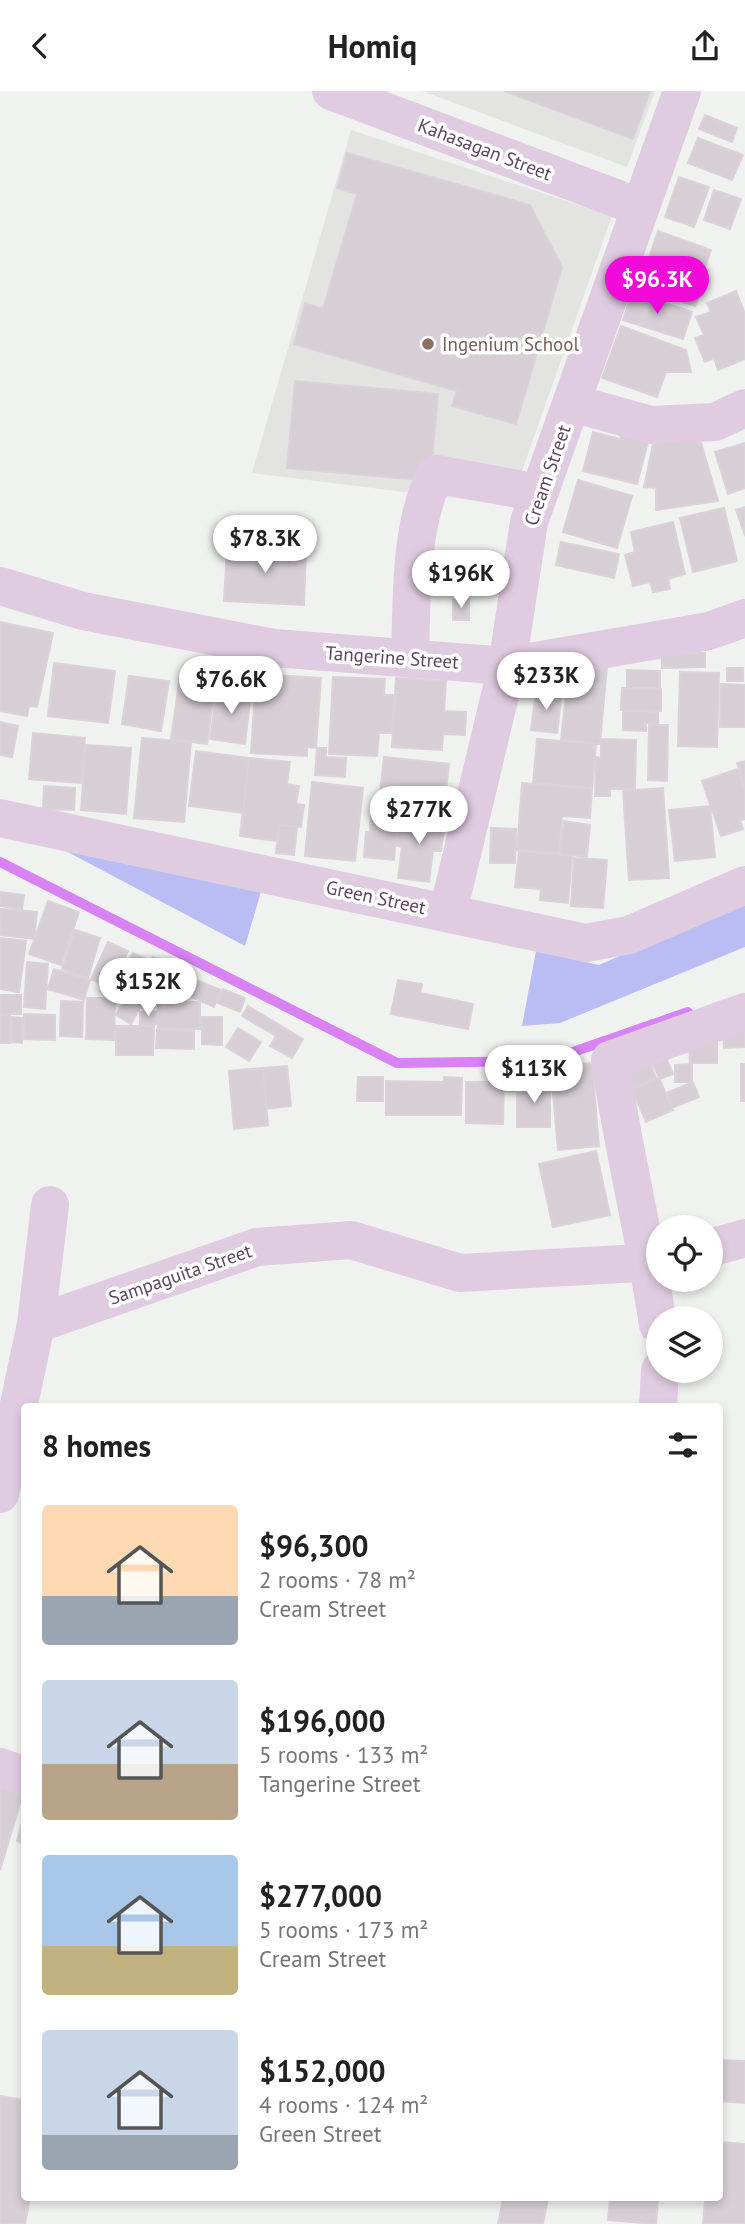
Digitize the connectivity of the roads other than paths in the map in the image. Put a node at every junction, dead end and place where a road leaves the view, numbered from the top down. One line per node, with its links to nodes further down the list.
1 (331, 91): 3 (street, Kahasagan Street)
2 (682, 91): 3 (street, Cream Street)
3 (639, 207): 4 (street, Cream Street)
4 (572, 403): 5 (street); 6 (street, Cream Street)
5 (745, 408)
6 (539, 493): 9 (street); 10 (street, Cream Street)
7 (0, 586): 9 (street, Tangerine Street)
8 (745, 618): 10 (street, Tangerine Street)
9 (410, 659): 10 (street, Tangerine Street)
10 (507, 666): 13 (street, Cream Street)
11 (0, 818): 13 (street, Green Street)
12 (745, 885): 13 (street, Green Street)
13 (448, 912)
14 (745, 1012): 16 (street)
15 (50, 1205): 20 (street)
16 (646, 1232)
17 (745, 1238): 18 (street)
18 (723, 1244)
19 (646, 1263): 20 (street, Sampaguita Street)
20 (36, 1324): 23 (street)
21 (659, 1383): 22 (street)
22 (658, 1403)
23 (0, 1494)
24 (0, 1767): 25 (street)
25 (21, 1774)

